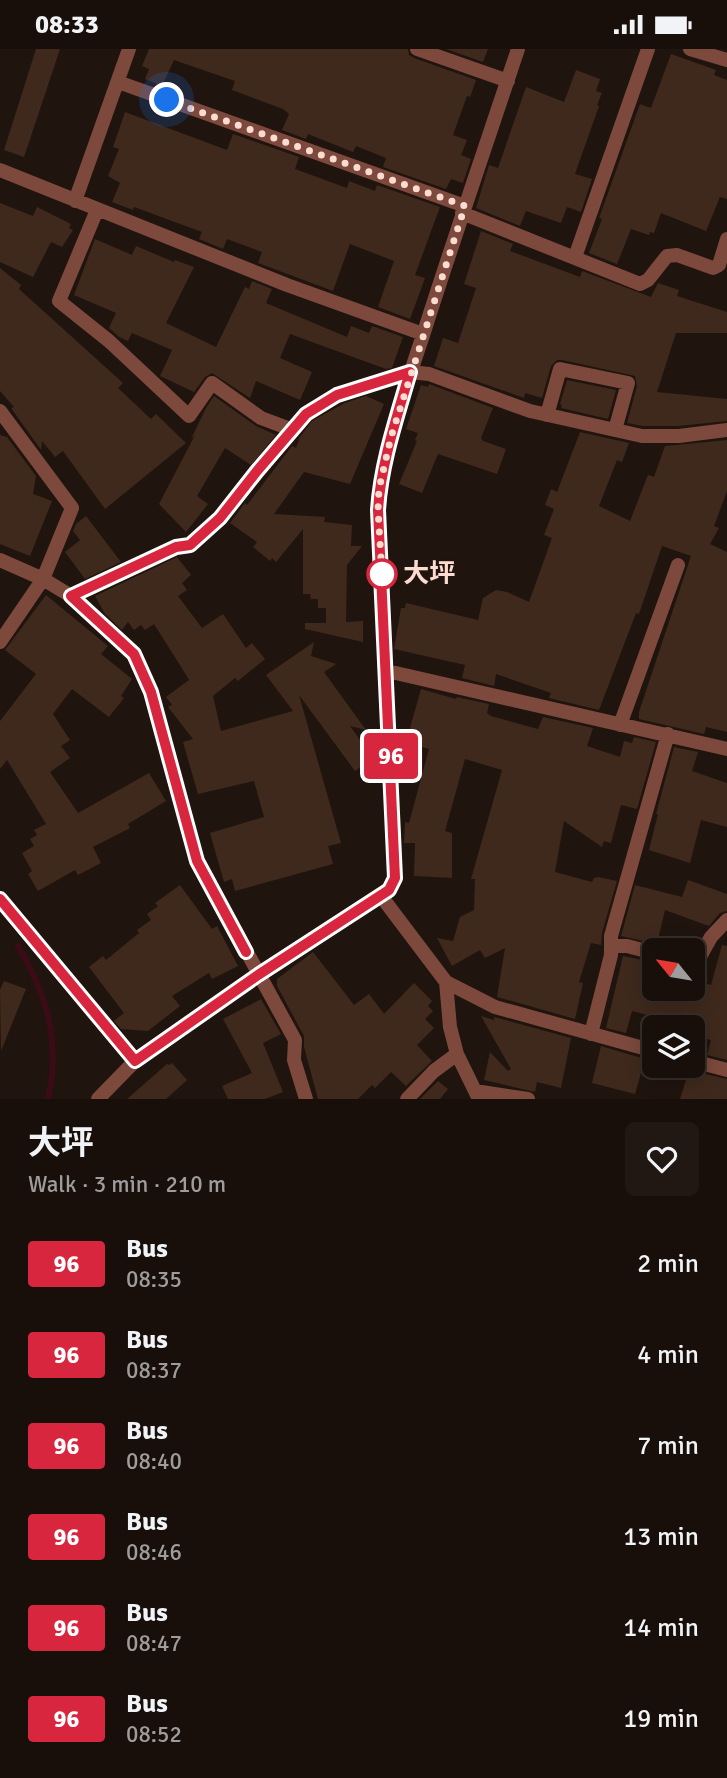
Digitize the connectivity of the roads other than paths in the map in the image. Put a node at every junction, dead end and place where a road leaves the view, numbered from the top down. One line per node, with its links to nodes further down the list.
1 (129, 49): 8 (street)
2 (417, 49): 7 (street)
3 (518, 49): 7 (street)
4 (648, 49): 14 (street)
5 (690, 49): 6 (street)
6 (727, 60)
7 (508, 81): 11 (street)
8 (118, 82): 10 (street); 11 (street)
9 (0, 170): 10 (street)
10 (75, 201): 12 (street)
11 (464, 209): 14 (street); 15 (street)
12 (97, 210): 15 (street); 19 (street)
13 (727, 239): 14 (street)
14 (575, 257)
15 (423, 334): 16 (street)
16 (410, 372): 18 (street); 19 (street); 27 (street)
17 (0, 411): 24 (street)
18 (547, 415): 20 (street); 20 (street)
19 (293, 430): 25 (street)
20 (615, 430): 21 (street)
21 (727, 430)
22 (0, 560): 24 (street)
23 (678, 565): 28 (street)
24 (43, 579): 25 (street); 26 (street)
25 (71, 596): 37 (street)
26 (0, 642)
27 (387, 671): 28 (street); 31 (street)
28 (620, 725): 29 (street)
29 (668, 734): 30 (street); 34 (street)
30 (727, 749)
31 (381, 895): 37 (street); 38 (street)
32 (0, 899): 42 (street)
33 (727, 920): 35 (street)
34 (611, 946): 36 (street); 39 (street)
35 (705, 948)
36 (642, 950)
37 (258, 975): 42 (street); 47 (street)
38 (446, 982): 39 (street); 41 (street)
39 (591, 1034): 40 (street)
40 (642, 1048)
41 (457, 1053): 45 (street); 48 (street)
42 (135, 1061): 46 (street)
43 (705, 1064): 44 (street)
44 (727, 1070)
45 (477, 1095): 49 (street)
46 (98, 1099)
47 (306, 1099)
48 (407, 1099)
49 (527, 1099)

